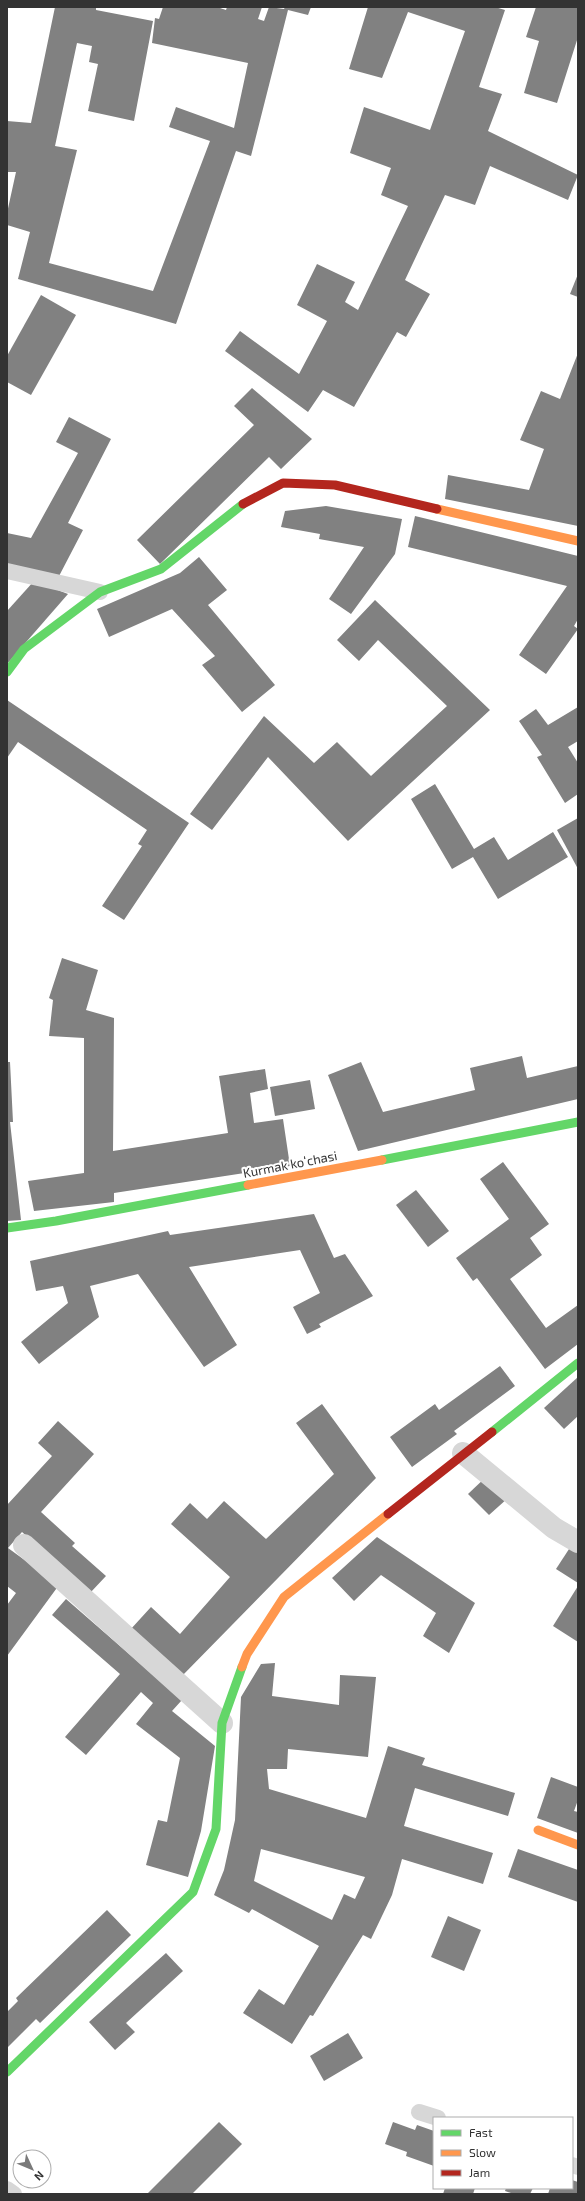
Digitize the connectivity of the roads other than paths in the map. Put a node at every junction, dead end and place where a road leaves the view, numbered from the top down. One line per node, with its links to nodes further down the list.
1 (578, 541): 3 (street)
2 (7, 571): 3 (lane)
3 (100, 592): 4 (street)
4 (7, 672)
5 (578, 1122): 6 (street, Kurmak koʻchasi)
6 (7, 1228)
7 (578, 1363): 8 (street)
8 (463, 1453): 9 (street); 11 (street)
9 (578, 1542)
10 (24, 1545): 11 (street)
11 (222, 1723): 14 (street)
12 (538, 1830): 13 (street)
13 (578, 1845)
14 (7, 2072)
15 (420, 2112): 16 (lane)
16 (435, 2117)
17 (7, 2189): 18 (lane)
18 (14, 2194)

